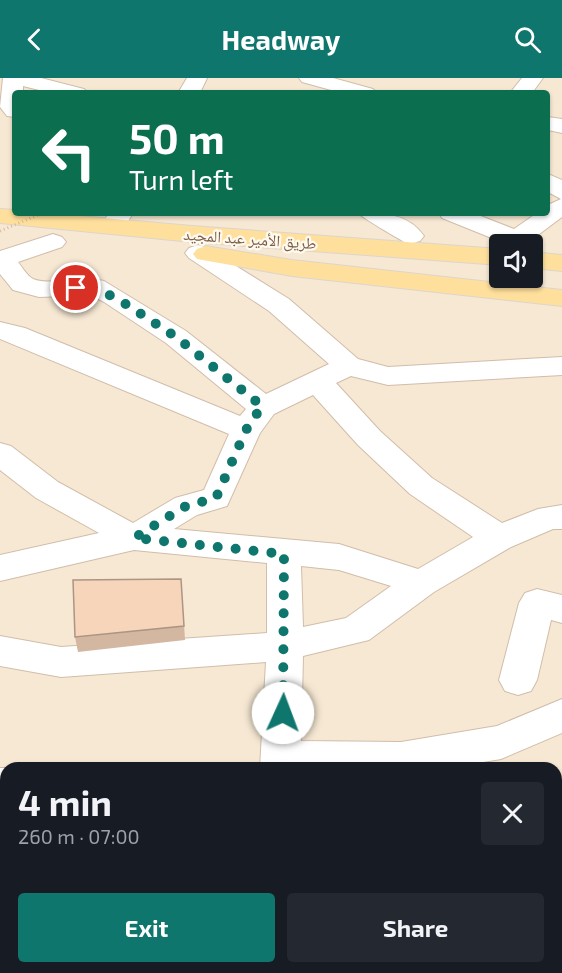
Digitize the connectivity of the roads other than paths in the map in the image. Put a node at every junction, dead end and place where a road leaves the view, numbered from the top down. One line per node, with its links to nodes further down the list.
1 (14, 78): 4 (street)
2 (309, 78): 5 (street)
3 (533, 78): 6 (street)
4 (64, 90)
5 (355, 90)
6 (523, 90)
7 (12, 91): 8 (street)
8 (9, 110)
9 (550, 183): 10 (street)
10 (562, 192)
11 (562, 206): 16 (street)
12 (0, 216): 17 (main road, طريق الأمير عبد المجيد)
13 (376, 216): 20 (street)
14 (455, 216): 23 (street)
15 (550, 216): 18 (street)
16 (550, 216)
17 (117, 220): 22 (main road, طريق الأمير عبد المجيد)
18 (528, 234)
19 (0, 236): 21 (main road, طريق الأمير عبد المجيد)
20 (411, 236): 22 (main road); 24 (main road)
21 (53, 242): 22 (main road, طريق الأمير عبد المجيد); 28 (street)
22 (195, 243): 27 (main road, طريق الأمير عبد المجيد); 33 (main road); 35 (street)
23 (489, 243)
24 (489, 251)
25 (562, 251): 26 (main road)
26 (543, 252)
27 (489, 255)
28 (0, 259): 38 (street)
29 (543, 261): 30 (main road)
30 (562, 263)
31 (543, 277): 32 (main road)
32 (562, 279)
33 (562, 298)
34 (0, 330): 38 (street)
35 (348, 366): 36 (street); 37 (street)
36 (562, 366)
37 (316, 381): 38 (street); 42 (street)
38 (254, 418): 41 (street)
39 (0, 454): 41 (street)
40 (562, 517): 42 (street)
41 (134, 538): 43 (street); 44 (street)
42 (499, 538): 45 (street)
43 (284, 554): 45 (street); 47 (street)
44 (0, 567)
45 (422, 583): 47 (street)
46 (562, 609): 49 (street)
47 (285, 646): 48 (street); 51 (street)
48 (0, 651)
49 (518, 680)
50 (562, 715): 52 (street)
51 (281, 762)
52 (311, 762)

